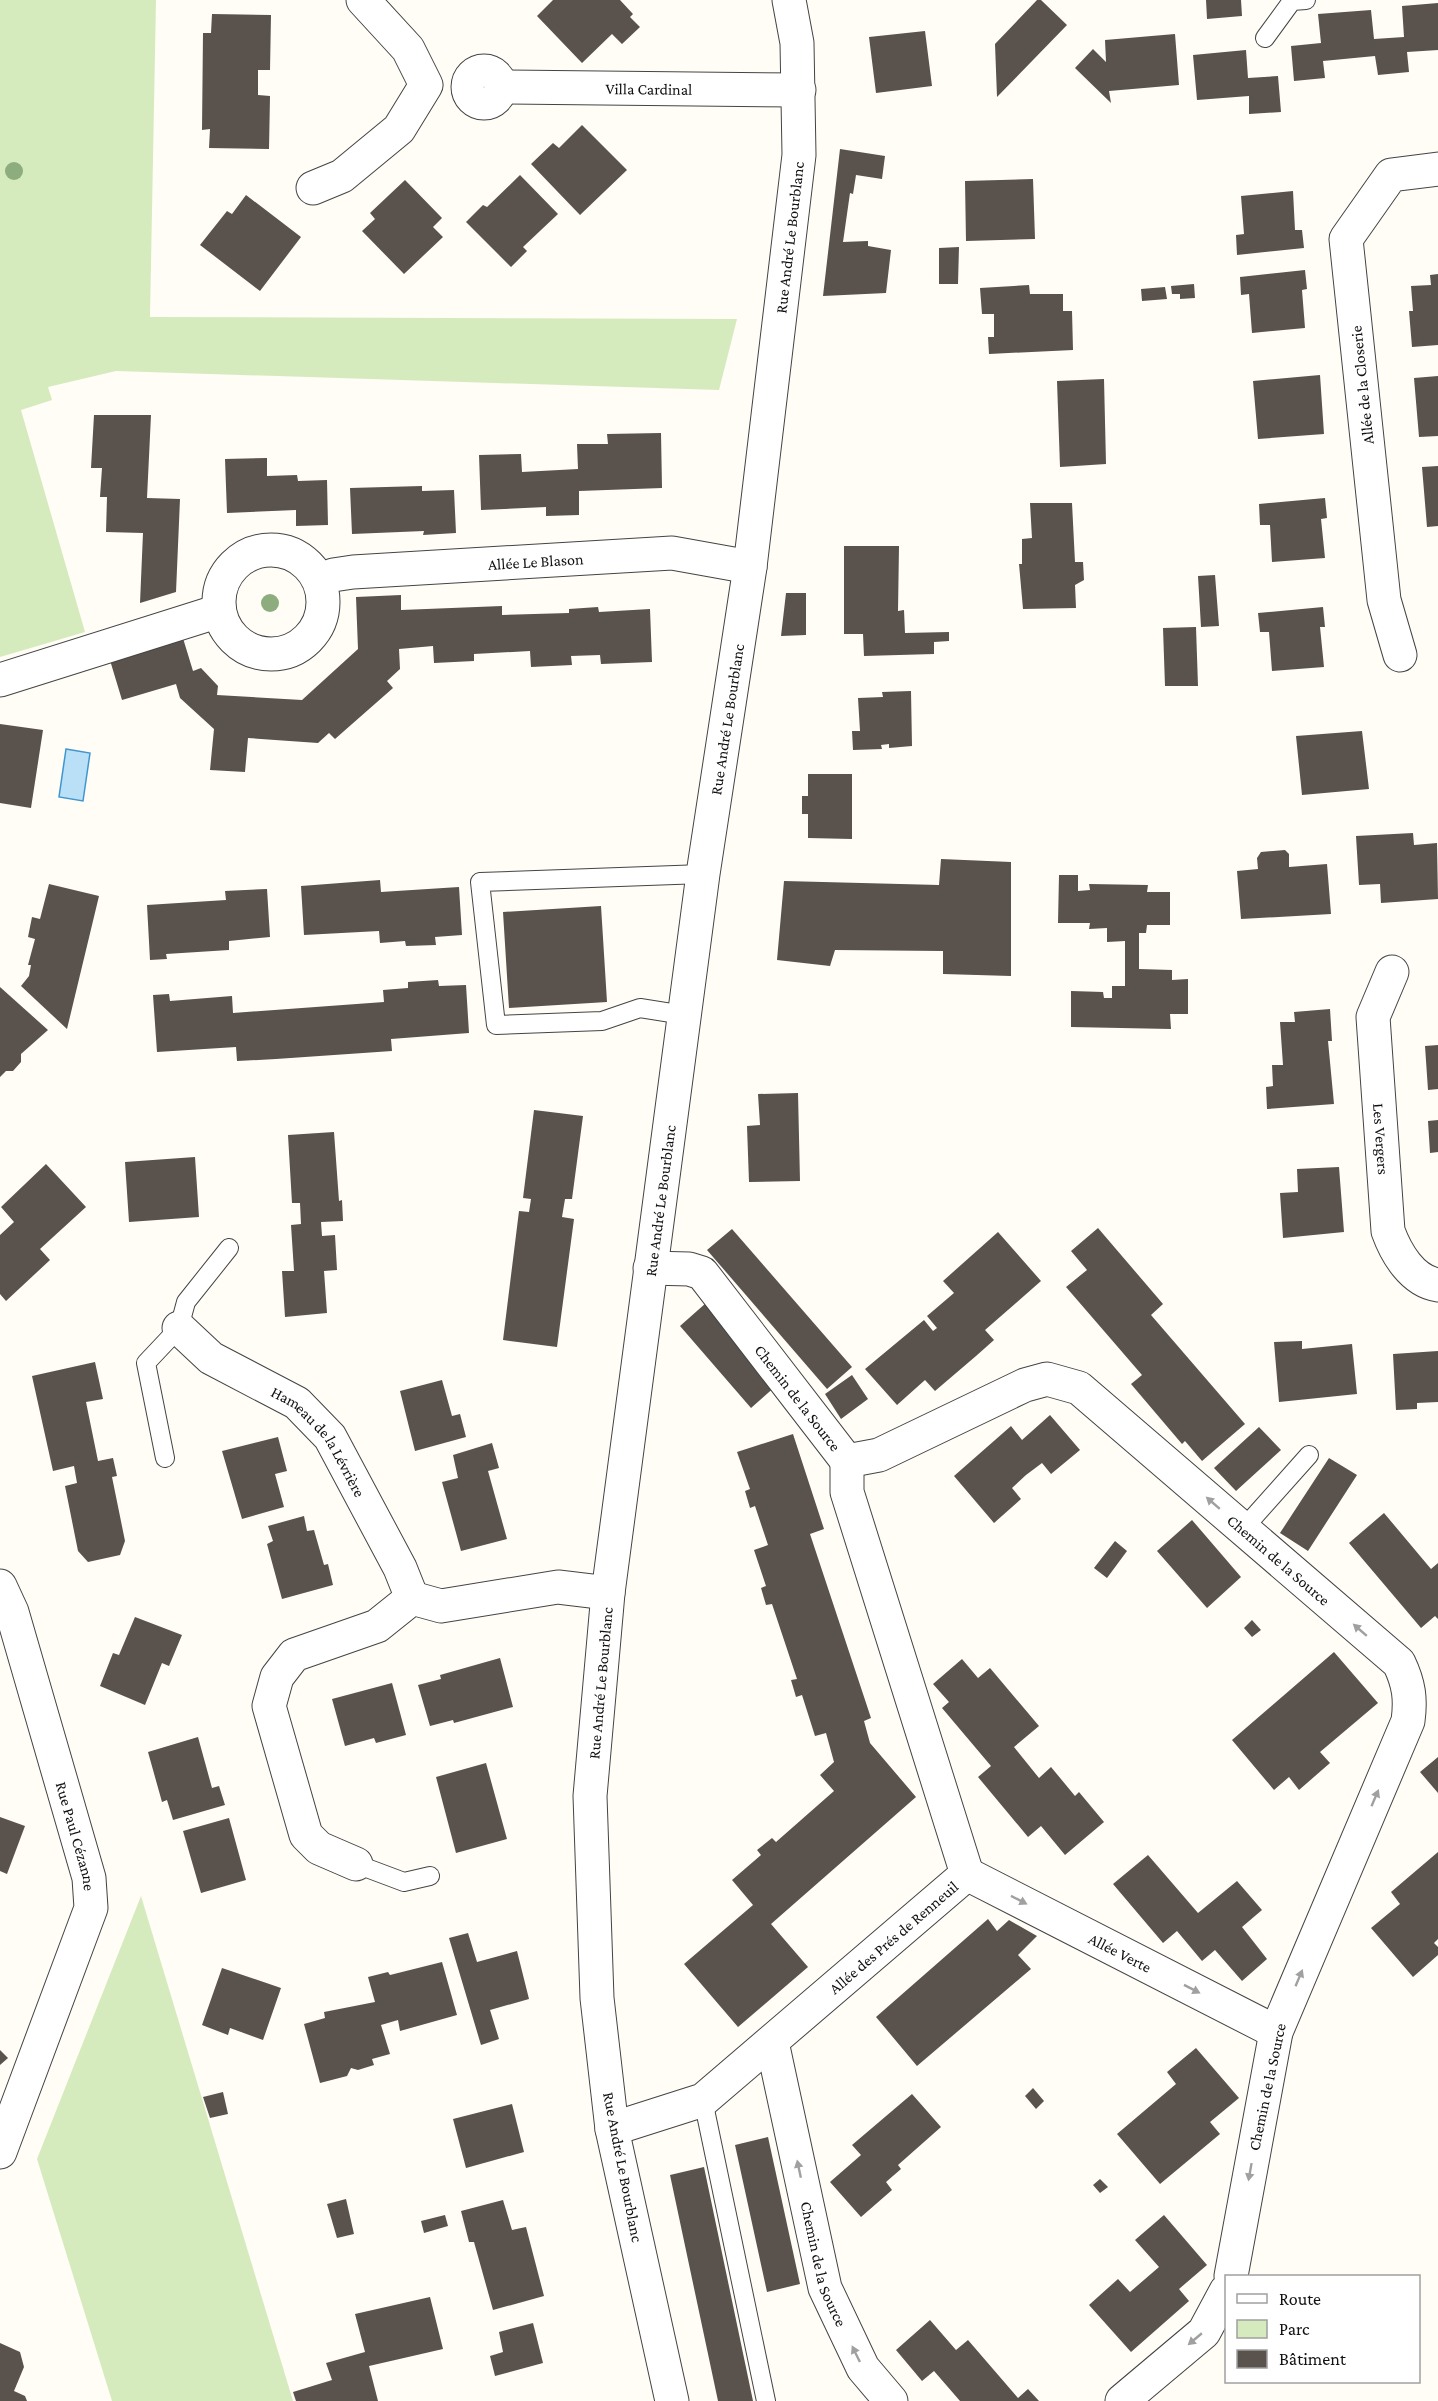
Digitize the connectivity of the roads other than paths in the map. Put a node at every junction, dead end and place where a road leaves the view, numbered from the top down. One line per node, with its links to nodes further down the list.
1 (363, 0): 5 (street)
2 (789, 0): 6 (street, Rue André Le Bourblanc)
3 (1306, 0): 4 (lane)
4 (1265, 38)
5 (426, 85): 6 (street, Villa Cardinal); 8 (street)
6 (799, 90): 9 (street, Rue André Le Bourblanc)
7 (1438, 169): 12 (street, Allée de la Closerie)
8 (313, 188)
9 (750, 567): 10 (street, Allée Le Blason); 14 (street, Rue André Le Bourblanc)
10 (320, 582): 11 (street); 11 (street)
11 (219, 611): 13 (street)
12 (1400, 655)
13 (0, 680)
14 (703, 874): 16 (street, Rue André Le Bourblanc); 16 (lane)
15 (1392, 972): 19 (street, Les Vergers)
16 (684, 1015): 18 (street, Rue André Le Bourblanc)
17 (229, 1248): 20 (lane)
18 (650, 1268): 23 (street, Chemin de la Source); 26 (street, Rue André Le Bourblanc)
19 (1438, 1285)
20 (179, 1328): 22 (lane); 27 (street, Hameau de la Lévrière)
21 (1309, 1455): 24 (lane)
22 (165, 1458)
23 (847, 1461): 24 (street, Chemin de la Source, one-way to 23); 29 (street, Allée des Prés de Renneuil)
24 (1243, 1529): 31 (street, Chemin de la Source, one-way to 24)
25 (0, 1586): 35 (street, Rue Paul Cézanne)
26 (608, 1593): 27 (street); 34 (street, Rue André Le Bourblanc)
27 (412, 1598): 28 (street)
28 (356, 1864): 30 (lane)
29 (967, 1874): 31 (street, Allée Verte, one-way to 31); 32 (street, Allée des Prés de Renneuil)
30 (430, 1876)
31 (1276, 2032): 36 (street, Chemin de la Source, one-way to 36)
32 (772, 2042): 33 (street, Allée des Prés de Renneuil); 40 (street, Chemin de la Source, one-way to 32)
33 (703, 2100): 34 (street, Allée des Prés de Renneuil); 39 (lane)
34 (612, 2128): 38 (street, Rue André Le Bourblanc)
35 (0, 2152)
36 (1231, 2275)
37 (1225, 2295): 41 (street, one-way to 41)
38 (672, 2401)
39 (766, 2401)
40 (891, 2401)
41 (1122, 2401)

